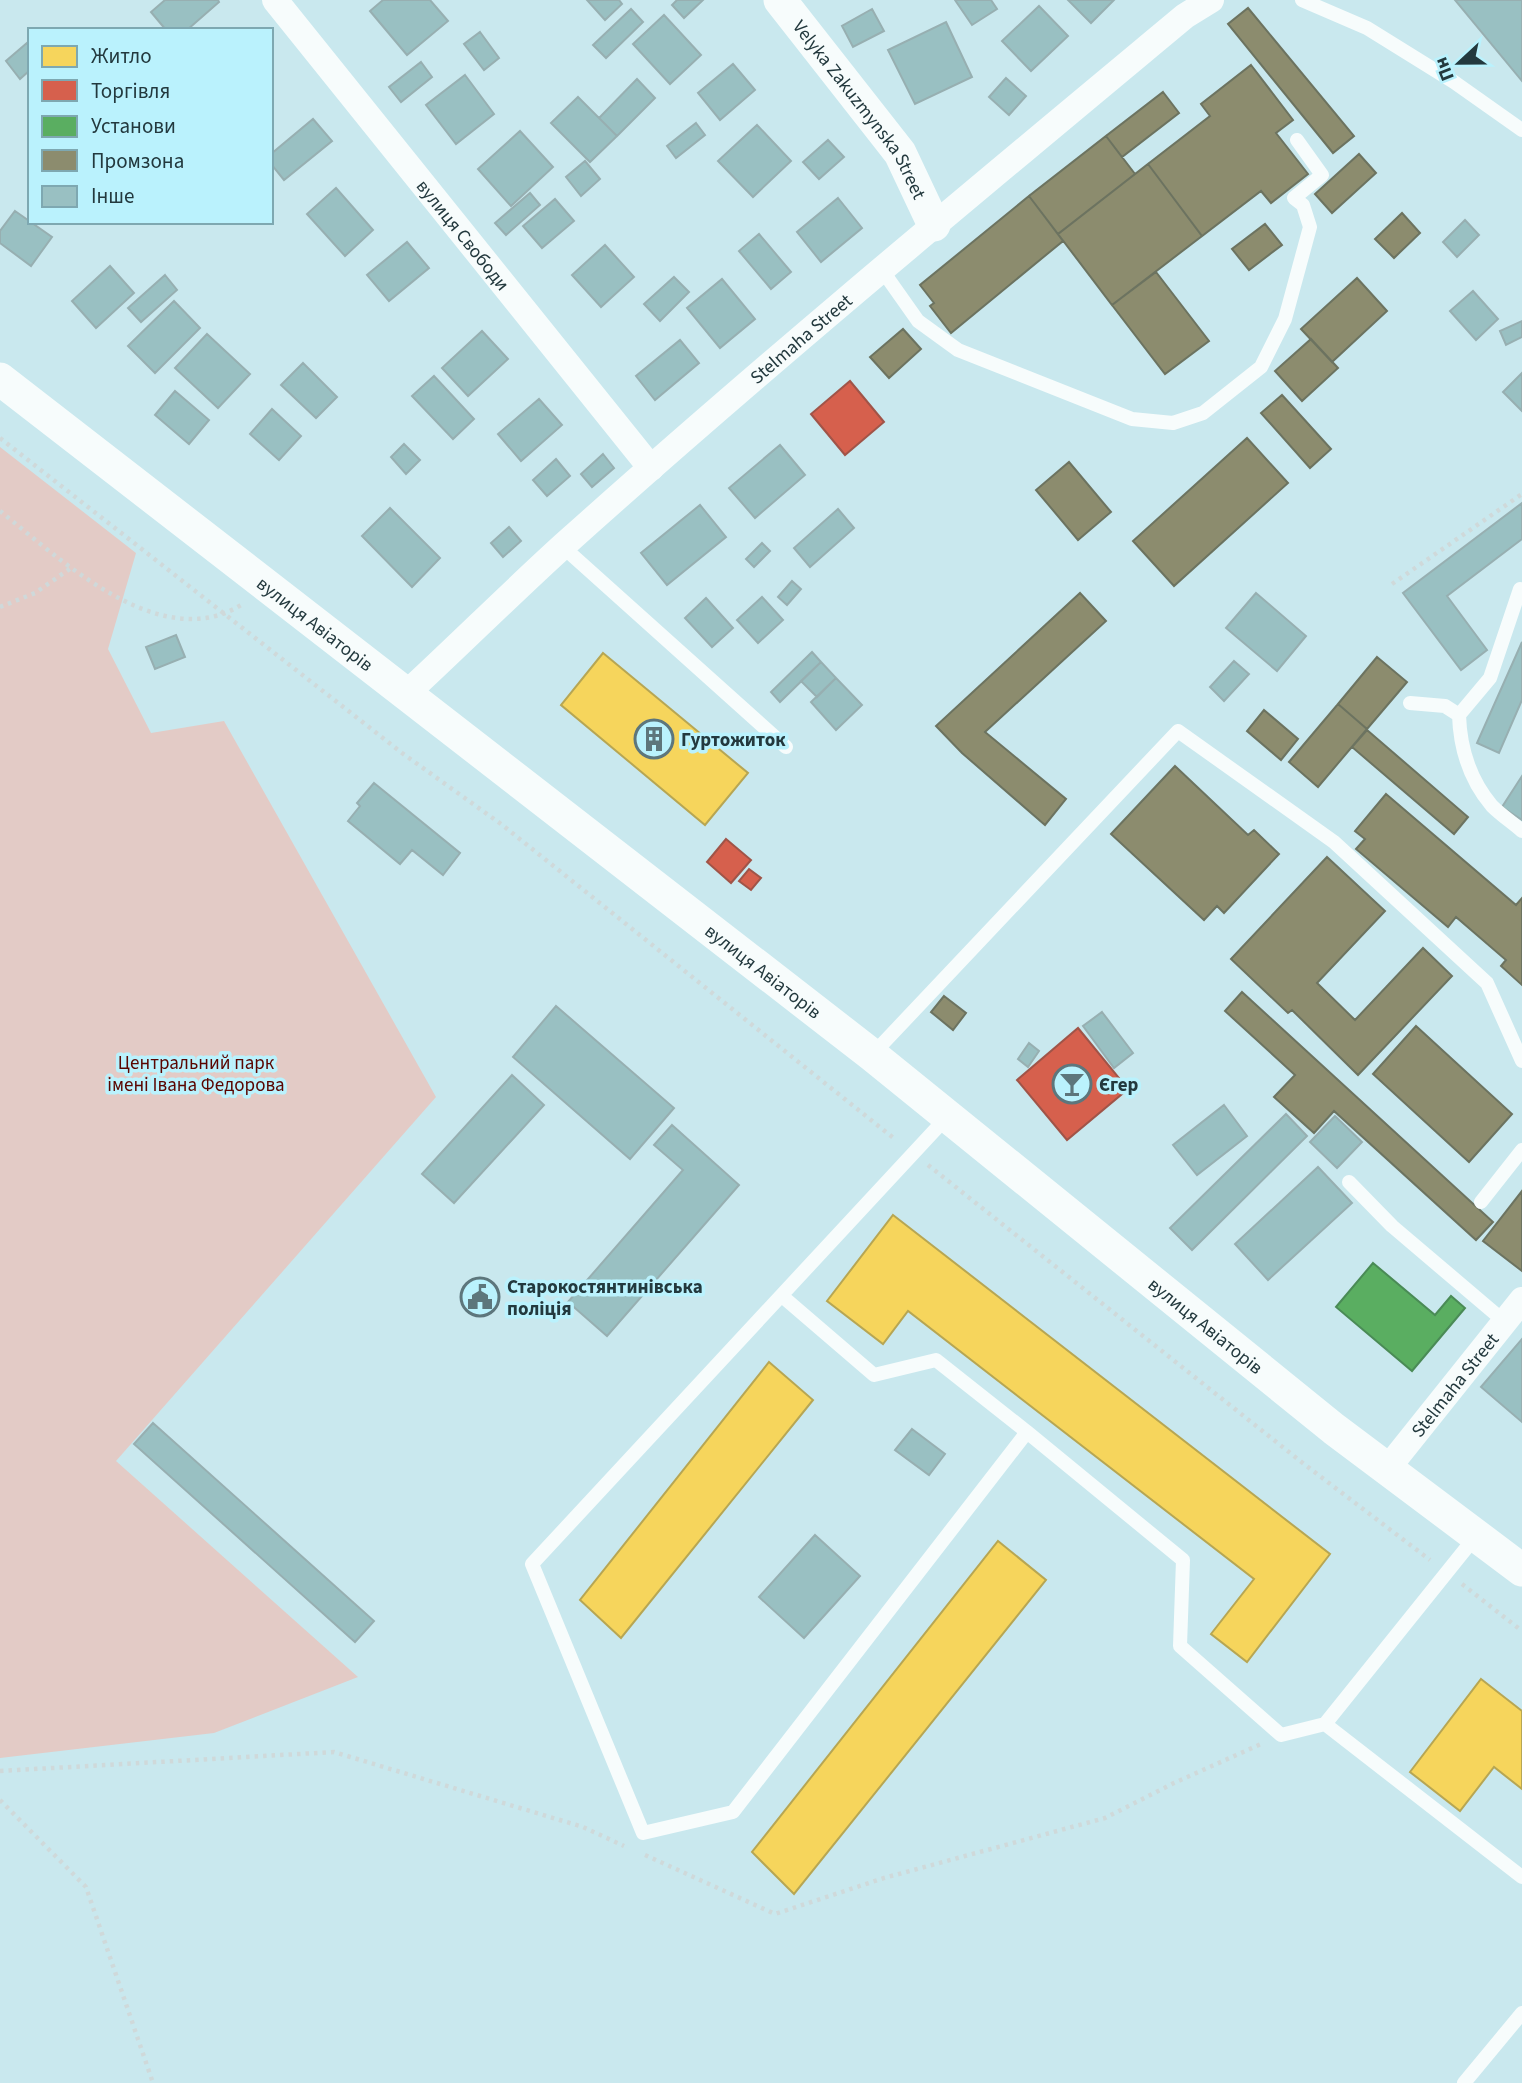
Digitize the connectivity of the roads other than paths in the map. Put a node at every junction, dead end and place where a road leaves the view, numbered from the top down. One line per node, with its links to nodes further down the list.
1 (275, 0): 11 (street, вулиця Свободи)
2 (780, 0): 8 (street, Velyka Zakuzmynska Street)
3 (1211, 0): 5 (street, Stelmaha Street)
4 (1302, 0): 6 (lane)
5 (1187, 8): 8 (street, Stelmaha Street)
6 (1522, 130)
7 (1297, 140): 9 (lane)
8 (934, 225): 9 (street, Stelmaha Street)
9 (882, 270): 11 (street, Stelmaha Street)
10 (0, 379): 14 (street, вулиця Авіаторів)
11 (651, 468): 12 (street, Stelmaha Street)
12 (562, 546): 14 (street, Stelmaha Street); 17 (lane)
13 (1520, 589): 16 (lane)
14 (407, 693): 19 (street, вулиця Авіаторів)
15 (1410, 703): 16 (lane)
16 (1459, 715): 18 (lane)
17 (786, 747)
18 (1522, 831)
19 (872, 1055): 20 (lane); 21 (street, вулиця Авіаторів)
20 (1522, 1061)
21 (947, 1117): 25 (lane); 29 (street, вулиця Авіаторів)
22 (1522, 1150): 24 (lane)
23 (1349, 1182): 27 (lane)
24 (1481, 1202)
25 (782, 1296): 28 (lane); 28 (lane)
26 (1522, 1300): 27 (street, Stelmaha Street)
27 (1505, 1322): 29 (street, Stelmaha Street)
28 (1027, 1432): 32 (lane)
29 (1387, 1469): 30 (street, вулиця Авіаторів)
30 (1476, 1536): 31 (street, вулиця Авіаторів); 32 (lane)
31 (1522, 1570)
32 (1325, 1724): 33 (lane)
33 (1522, 1877)
34 (1522, 2013): 35 (lane)
35 (1464, 2083)

